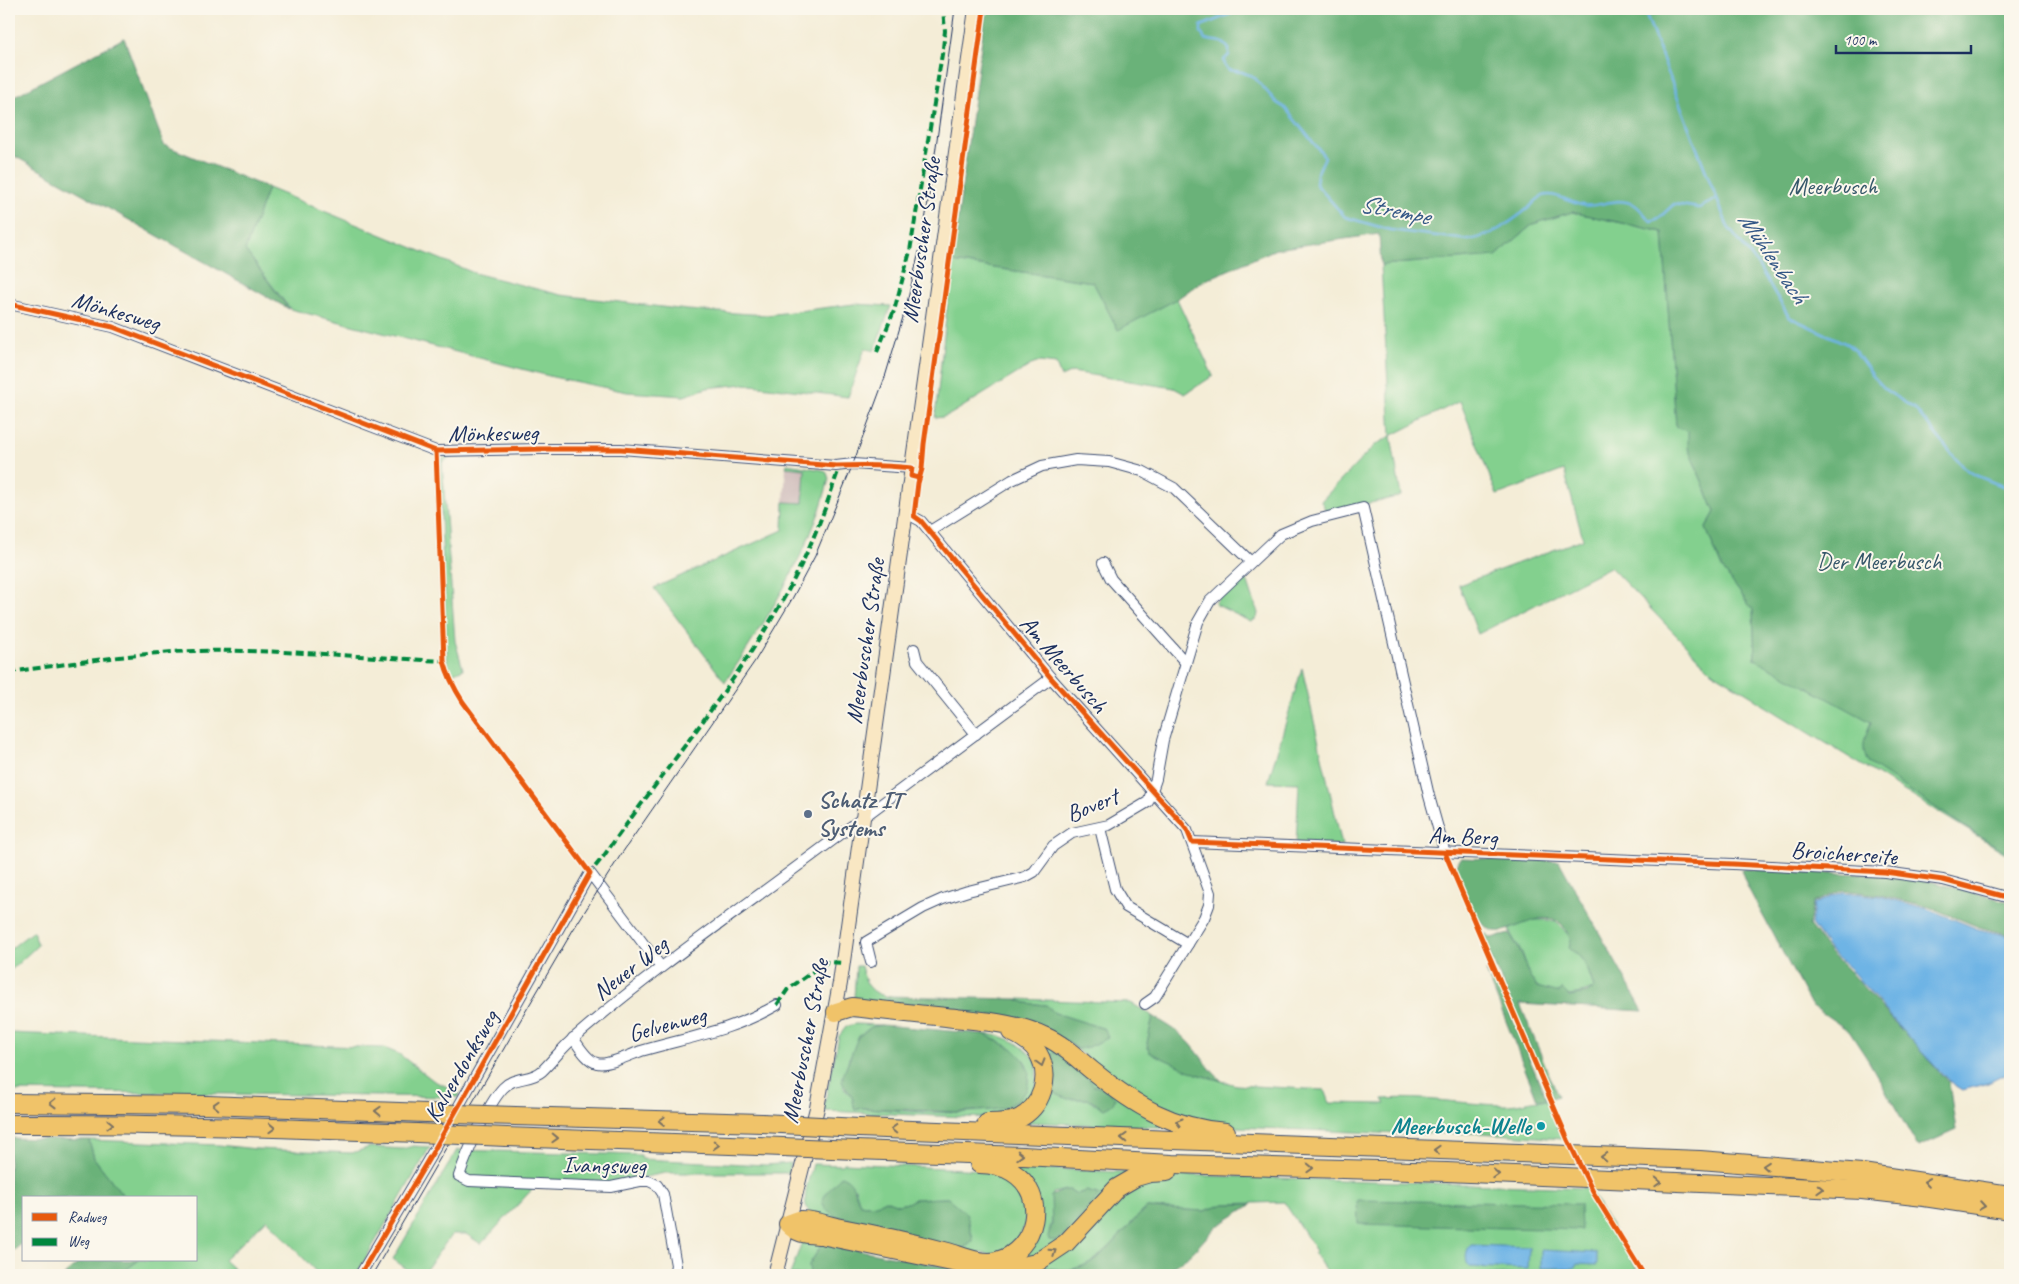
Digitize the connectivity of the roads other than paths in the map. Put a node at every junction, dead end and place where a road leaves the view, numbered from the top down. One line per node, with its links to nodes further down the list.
1 (976, 9): 3 (main road, Meerbuscher Straße)
2 (9, 304): 3 (street, Mönkesweg)
3 (912, 468): 4 (main road, Meerbuscher Straße)
4 (906, 512): 5 (street, Am Meerbusch); 13 (main road, Meerbuscher Straße)
5 (930, 532): 6 (street); 10 (street, Am Meerbusch)
6 (1250, 561): 9 (street, Bovert); 16 (street, Bovert)
7 (1103, 563): 9 (street)
8 (914, 649): 11 (street)
9 (1186, 663): 12 (street, Bovert)
10 (1051, 678): 11 (street, Neuer Weg); 12 (street, Am Meerbusch)
11 (976, 734): 13 (street, Neuer Weg)
12 (1153, 790): 14 (street, Bovert); 15 (street, Am Meerbusch)
13 (863, 818): 21 (street, Neuer Weg); 24 (main road, Meerbuscher Straße)
14 (1100, 828): 19 (street); 20 (street, Bovert)
15 (1192, 842): 16 (street, Am Berg); 19 (street, Am Meerbusch)
16 (1445, 853): 17 (street, Am Berg)
17 (1733, 864): 18 (street, Broicherseite)
18 (2010, 898)
19 (1188, 944): 22 (street, Am Meerbusch)
20 (871, 962)
21 (661, 968): 25 (street, Neuer Weg); 36 (street, Kalverdonksweg)
22 (1145, 1004)
23 (777, 1005): 25 (street, Gelvenweg)
24 (836, 1012): 28 (highway, one-way to 28); 29 (highway, one-way to 24); 35 (main road, Meerbuscher Straße)
25 (574, 1038): 32 (street, Neuer Weg)
26 (9, 1103): 28 (highway, one-way to 26, bridge)
27 (9, 1124): 30 (highway, one-way to 30, bridge)
28 (928, 1130): 29 (highway, one-way to 28)
29 (1295, 1144): 33 (highway, one-way to 29)
30 (919, 1152): 31 (highway, one-way to 31); 35 (highway)
31 (1261, 1167): 34 (highway, one-way to 34); 35 (highway, one-way to 31)
32 (459, 1176): 37 (street, Ivangsweg)
33 (2010, 1195)
34 (2010, 1210)
35 (788, 1224): 38 (main road, Meerbuscher Straße)
36 (360, 1275)
37 (674, 1275)
38 (775, 1275)

